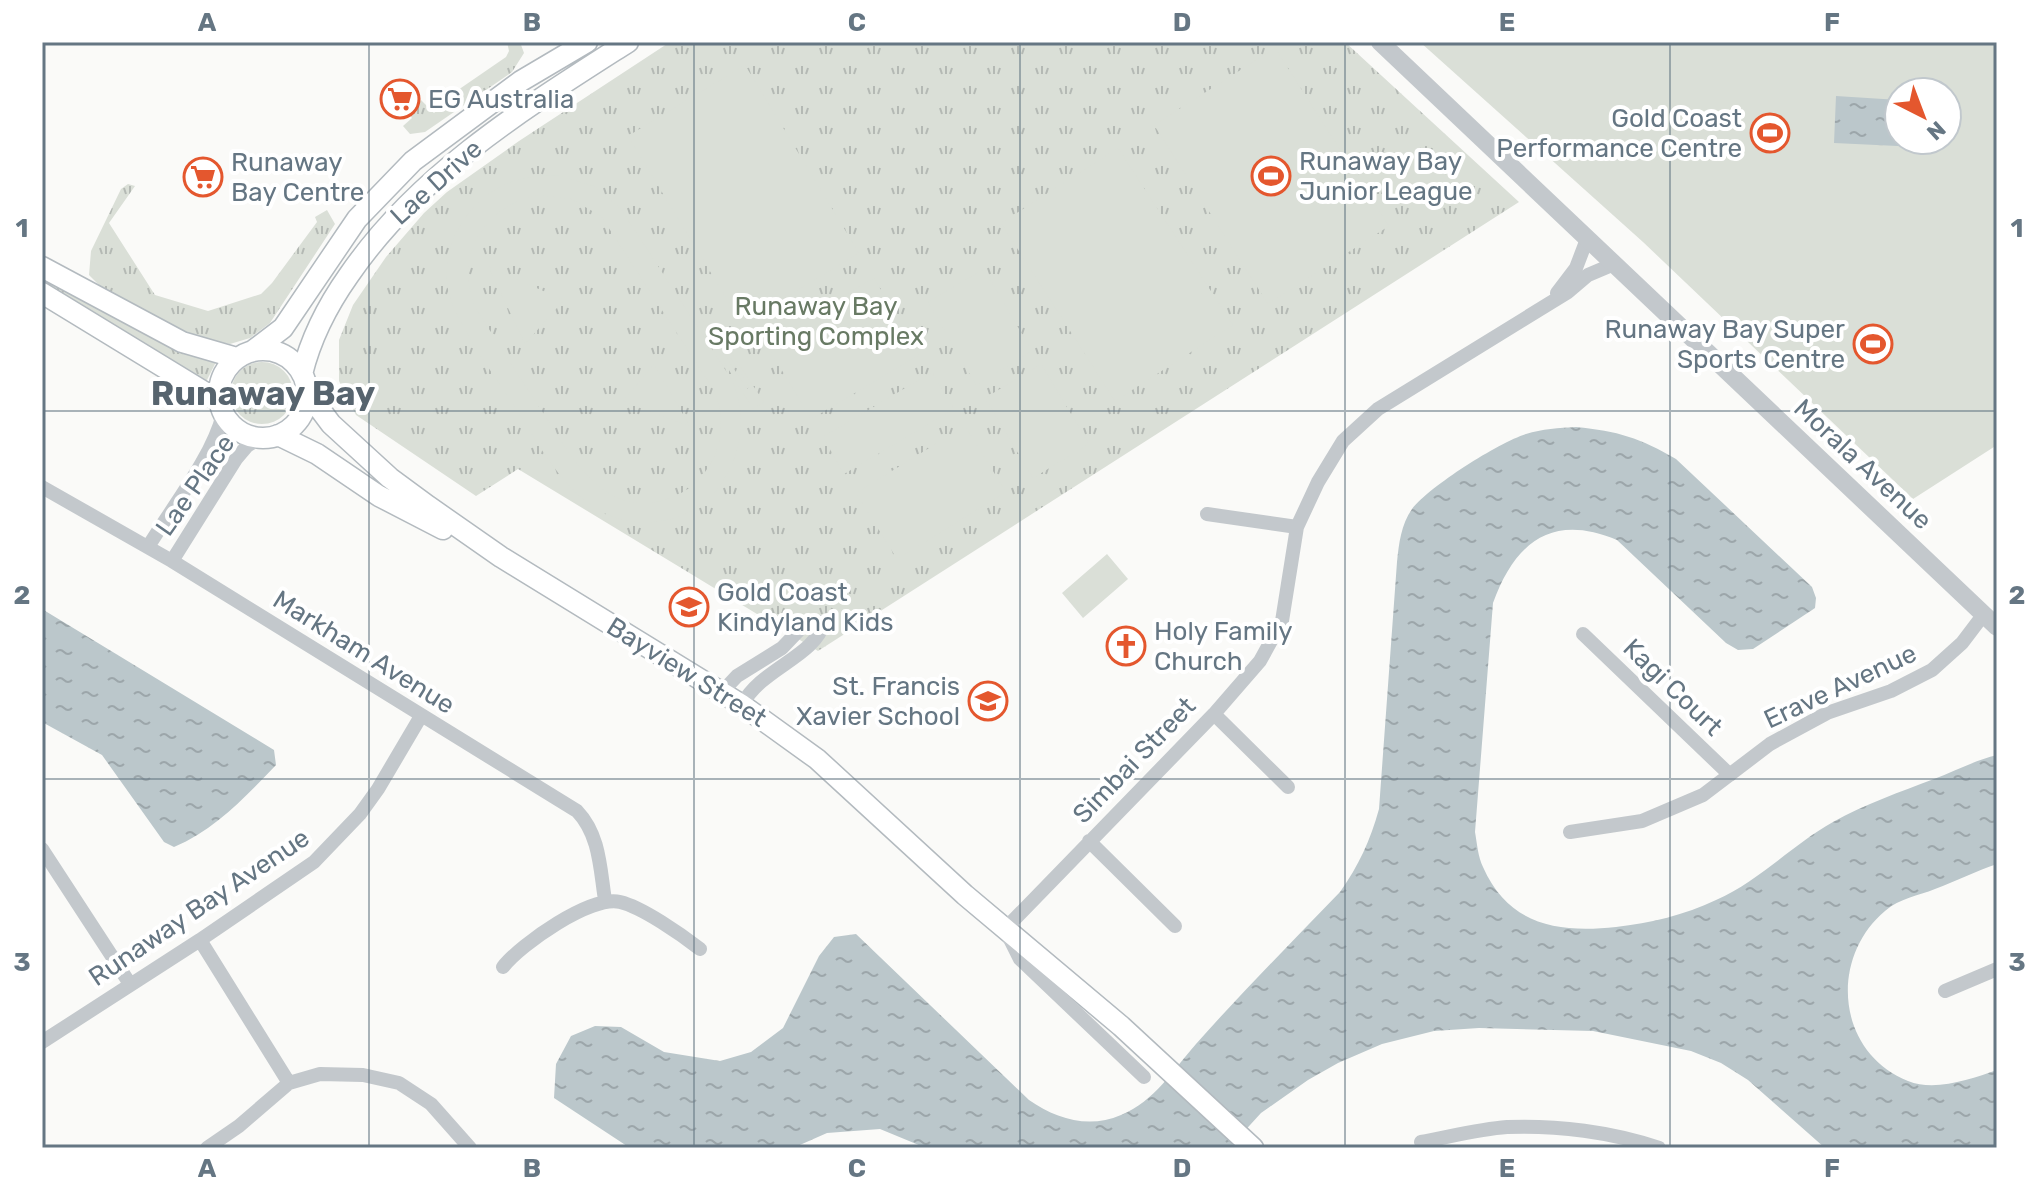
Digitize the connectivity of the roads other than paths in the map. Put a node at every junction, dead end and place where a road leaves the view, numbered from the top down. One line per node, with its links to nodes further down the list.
1 (587, 42): 4 (main road, Lae Drive)
2 (628, 42): 6 (main road, Lae Drive)
3 (1380, 42): 5 (street, Morala Avenue)
4 (365, 209): 6 (main road); 11 (main road, Lae Drive)
5 (1587, 239): 7 (street, Morala Avenue); 10 (street, Simbai Street)
6 (372, 243): 12 (main road, Lae Drive)
7 (1614, 264): 10 (street, Simbai Street); 21 (street, Morala Avenue)
8 (42, 267): 11 (main road)
9 (42, 293): 13 (main road)
10 (1546, 306): 17 (street, Simbai Street)
11 (245, 354): 12 (main road); 13 (main road)
12 (305, 383): 14 (main road); 19 (main road, Bayview Street)
13 (221, 408): 14 (main road); 18 (street, Lae Place)
14 (268, 437): 19 (main road, Bayview Street); 20 (street, Lae Place)
15 (42, 487): 18 (street, Markham Avenue)
16 (1207, 514): 17 (street)
17 (1297, 527): 25 (street, Simbai Street)
18 (148, 547): 20 (street, Markham Avenue)
19 (501, 557): 23 (main road, Bayview Street)
20 (172, 561): 26 (street, Markham Avenue)
21 (1991, 620): 27 (street, Erave Avenue)
22 (1583, 634): 27 (street, Kagi Court)
23 (722, 692): 24 (main road, Bayview Street); 24 (street)
24 (742, 705): 34 (main road, Bayview Street)
25 (1214, 714): 28 (street); 30 (street, Simbai Street)
26 (421, 716): 32 (street, Markham Avenue); 35 (street, Runaway Bay Avenue)
27 (1730, 775): 29 (street, Erave Avenue)
28 (1288, 787)
29 (1570, 832)
30 (1089, 841): 33 (street); 34 (street, Simbai Street)
31 (42, 849): 39 (street)
32 (605, 900): 36 (street); 37 (street)
33 (1175, 926)
34 (1005, 929): 42 (street, Bayview Street); 45 (main road, Bayview Street)
35 (200, 940): 39 (street, Runaway Bay Avenue); 43 (street)
36 (700, 949)
37 (503, 967)
38 (1997, 969): 40 (street)
39 (130, 984): 41 (street, Runaway Bay Avenue)
40 (1945, 991)
41 (42, 1042)
42 (1144, 1077)
43 (289, 1083): 46 (street); 47 (street)
44 (1421, 1142): 48 (street)
45 (1251, 1146)
46 (207, 1148)
47 (470, 1148)
48 (1659, 1148)

